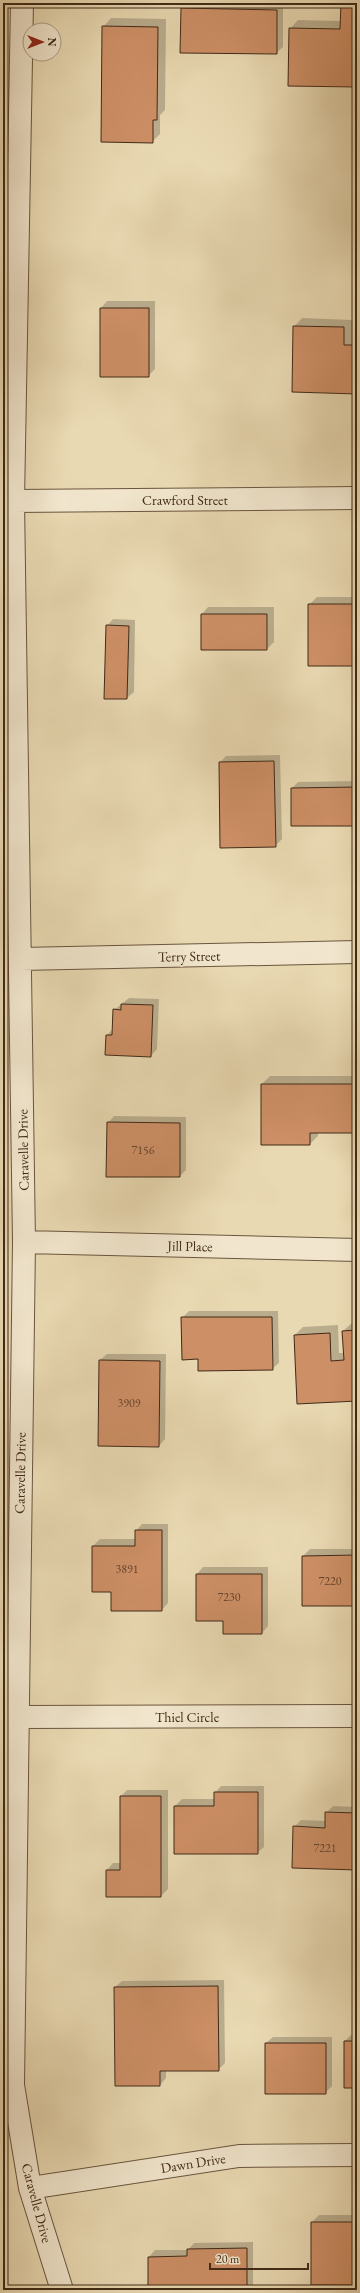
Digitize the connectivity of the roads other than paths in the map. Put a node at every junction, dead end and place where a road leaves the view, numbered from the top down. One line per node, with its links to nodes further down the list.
1 (22, 3): 3 (street, Caravelle Drive)
2 (357, 498): 3 (street, Crawford Street)
3 (13, 501): 5 (street, Caravelle Drive)
4 (357, 952): 5 (street, Terry Street)
5 (21, 959): 6 (street, Caravelle Drive)
6 (24, 1242): 7 (street, Jill Place); 9 (street, Caravelle Drive)
7 (357, 1250)
8 (357, 1716): 9 (street, Thiel Circle)
9 (17, 1717): 11 (street, Caravelle Drive)
10 (357, 2155): 11 (street, Dawn Drive)
11 (30, 2188): 12 (street, Caravelle Drive)
12 (62, 2290)

